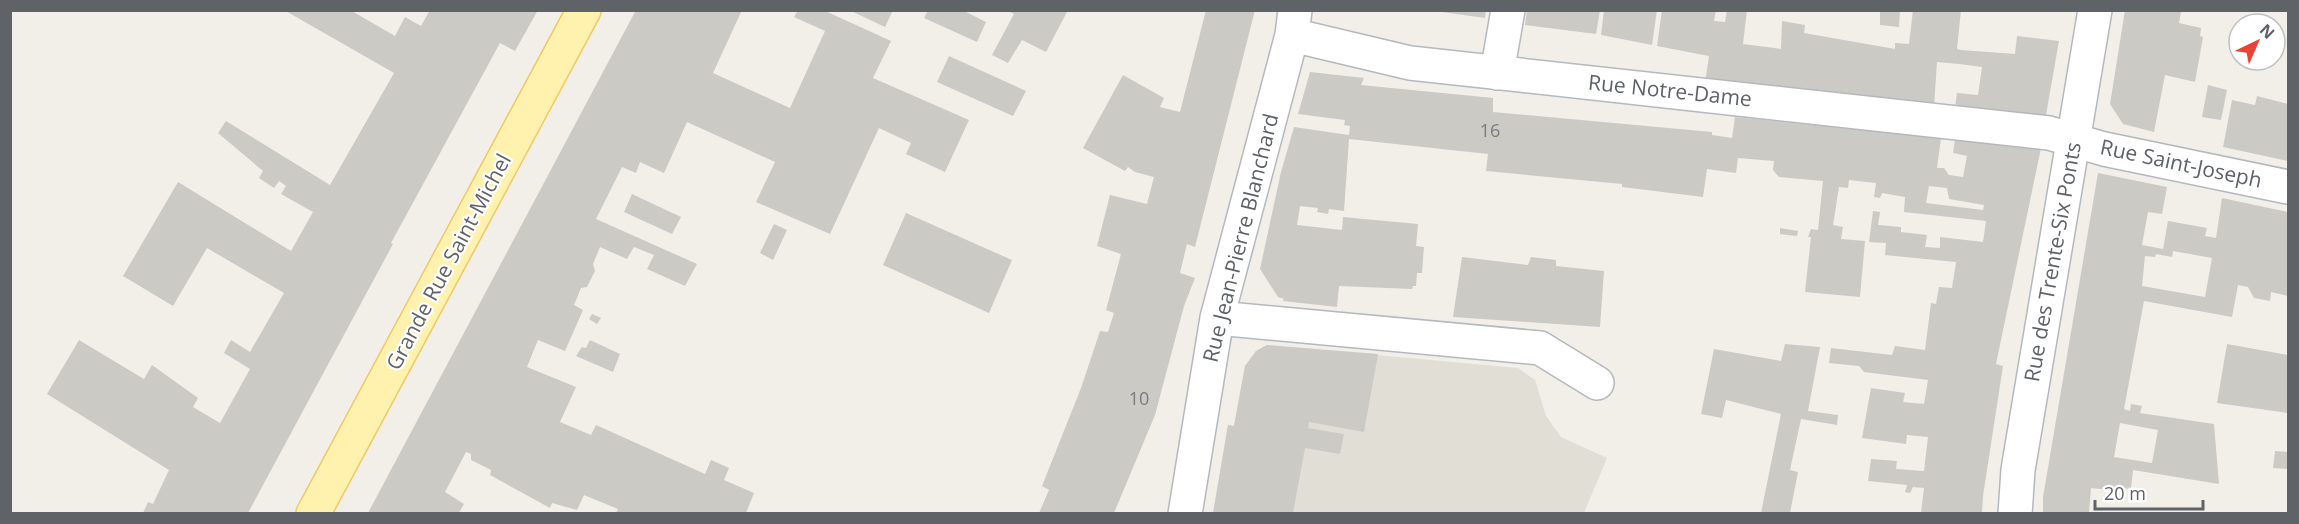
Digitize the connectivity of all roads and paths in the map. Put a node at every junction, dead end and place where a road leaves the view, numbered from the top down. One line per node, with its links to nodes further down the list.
1 (584, 10): 10 (main road, Grande Rue Saint-Michel)
2 (1508, 10): 5 (street)
3 (2095, 10): 6 (street, Rue des Trente-Six Ponts)
4 (1293, 23): 5 (street, Rue Notre-Dame); 8 (street, Rue Jean-Pierre Blanchard)
5 (1497, 73): 6 (street, Rue Notre-Dame)
6 (2074, 139): 7 (street, Rue Saint-Joseph); 12 (street, Rue des Trente-Six Ponts)
7 (2289, 187)
8 (1217, 318): 9 (street); 11 (street, Rue Jean-Pierre Blanchard)
9 (1597, 383)
10 (313, 513)
11 (1185, 513)
12 (2015, 513)

